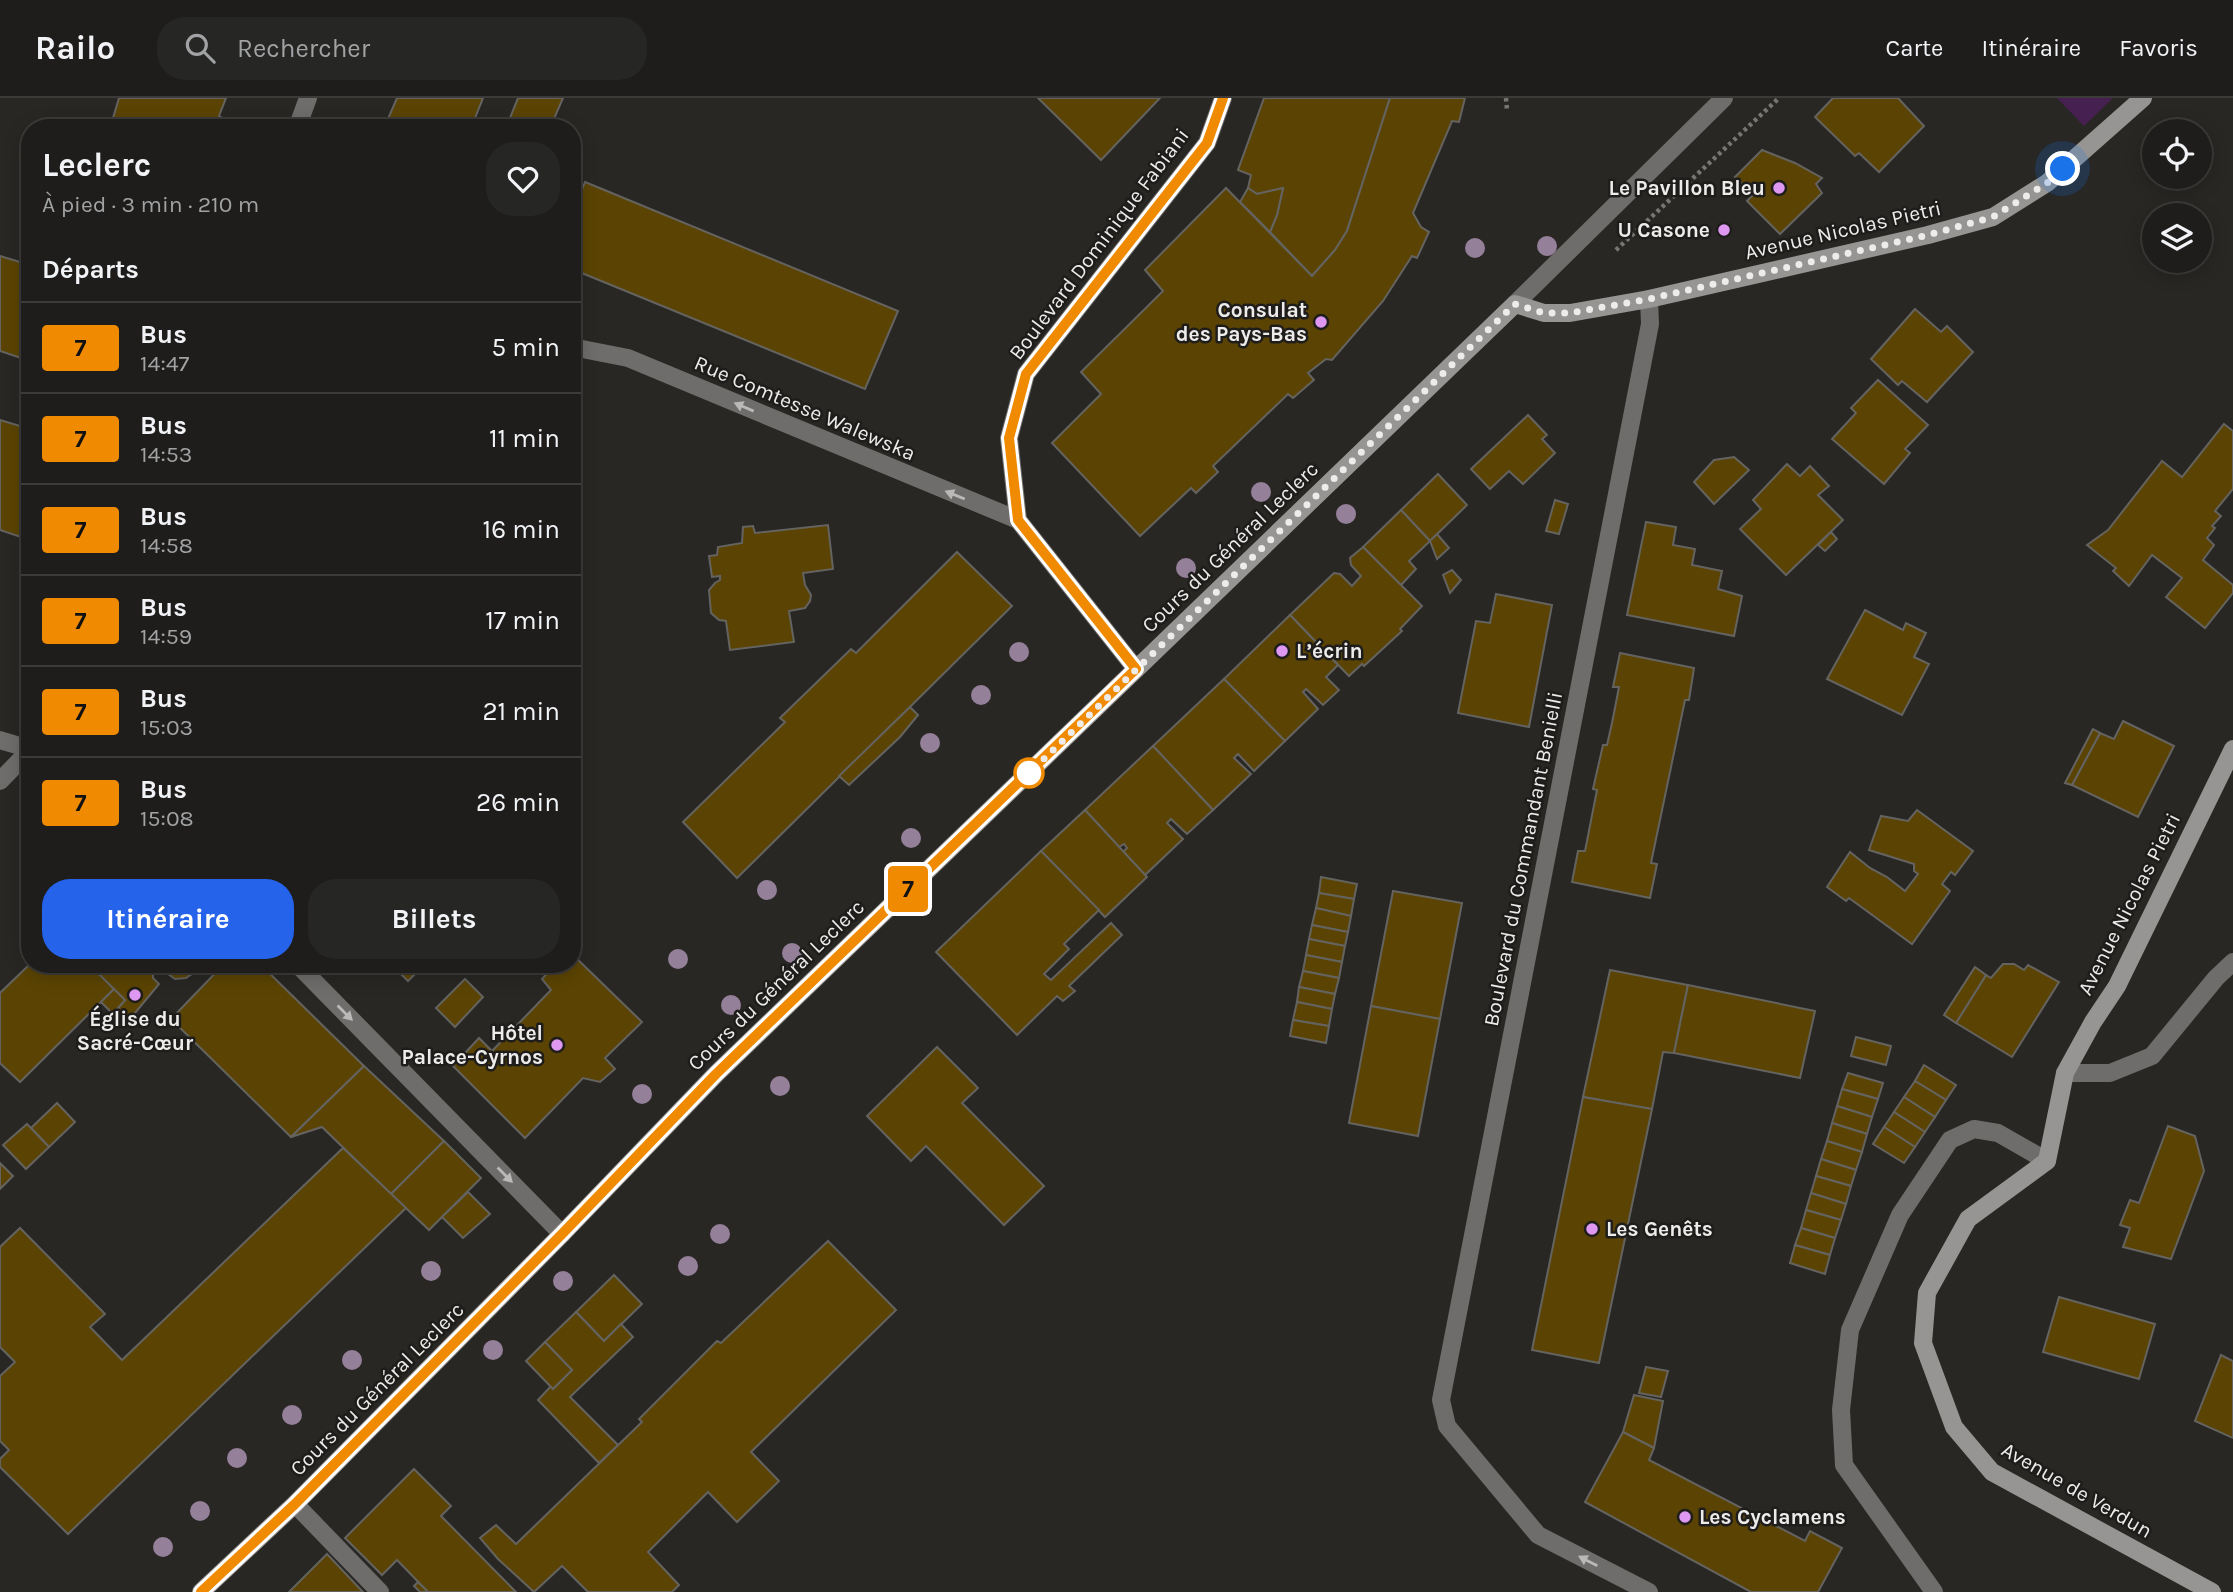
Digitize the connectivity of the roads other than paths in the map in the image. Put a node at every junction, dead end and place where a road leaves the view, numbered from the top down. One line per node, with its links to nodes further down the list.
1 (308, 98): 5 (street)
2 (1223, 98): 9 (street, Boulevard Dominique Fabiani)
3 (1724, 98): 7 (street, Cours du Général Leclerc)
4 (2143, 98): 6 (main road, Avenue Nicolas Pietri)
5 (300, 119)
6 (1649, 299): 7 (main road, Avenue Nicolas Pietri); 24 (street, Boulevard du Commandant Benielli, one-way to 6)
7 (1515, 304): 10 (main road, Cours du Général Leclerc)
8 (581, 349): 9 (street, Rue Comtesse Walewska, one-way to 8)
9 (1018, 520): 10 (street)
10 (1136, 669): 20 (main road, Cours du Général Leclerc)
11 (0, 740): 12 (street)
12 (21, 747)
13 (2233, 749): 18 (main road, Avenue Nicolas Pietri)
14 (21, 759): 15 (street)
15 (0, 781)
16 (2233, 962): 18 (street)
17 (307, 973): 20 (street, one-way to 20)
18 (2065, 1073): 19 (main road, Avenue Nicolas Pietri)
19 (2047, 1161): 25 (street); 26 (main road, Avenue de Verdun)
20 (562, 1234): 21 (main road, Cours du Général Leclerc)
21 (295, 1504): 22 (main road, Cours du Général Leclerc); 23 (street)
22 (201, 1592)
23 (380, 1592)
24 (1649, 1592)
25 (1934, 1592)
26 (2212, 1592)

